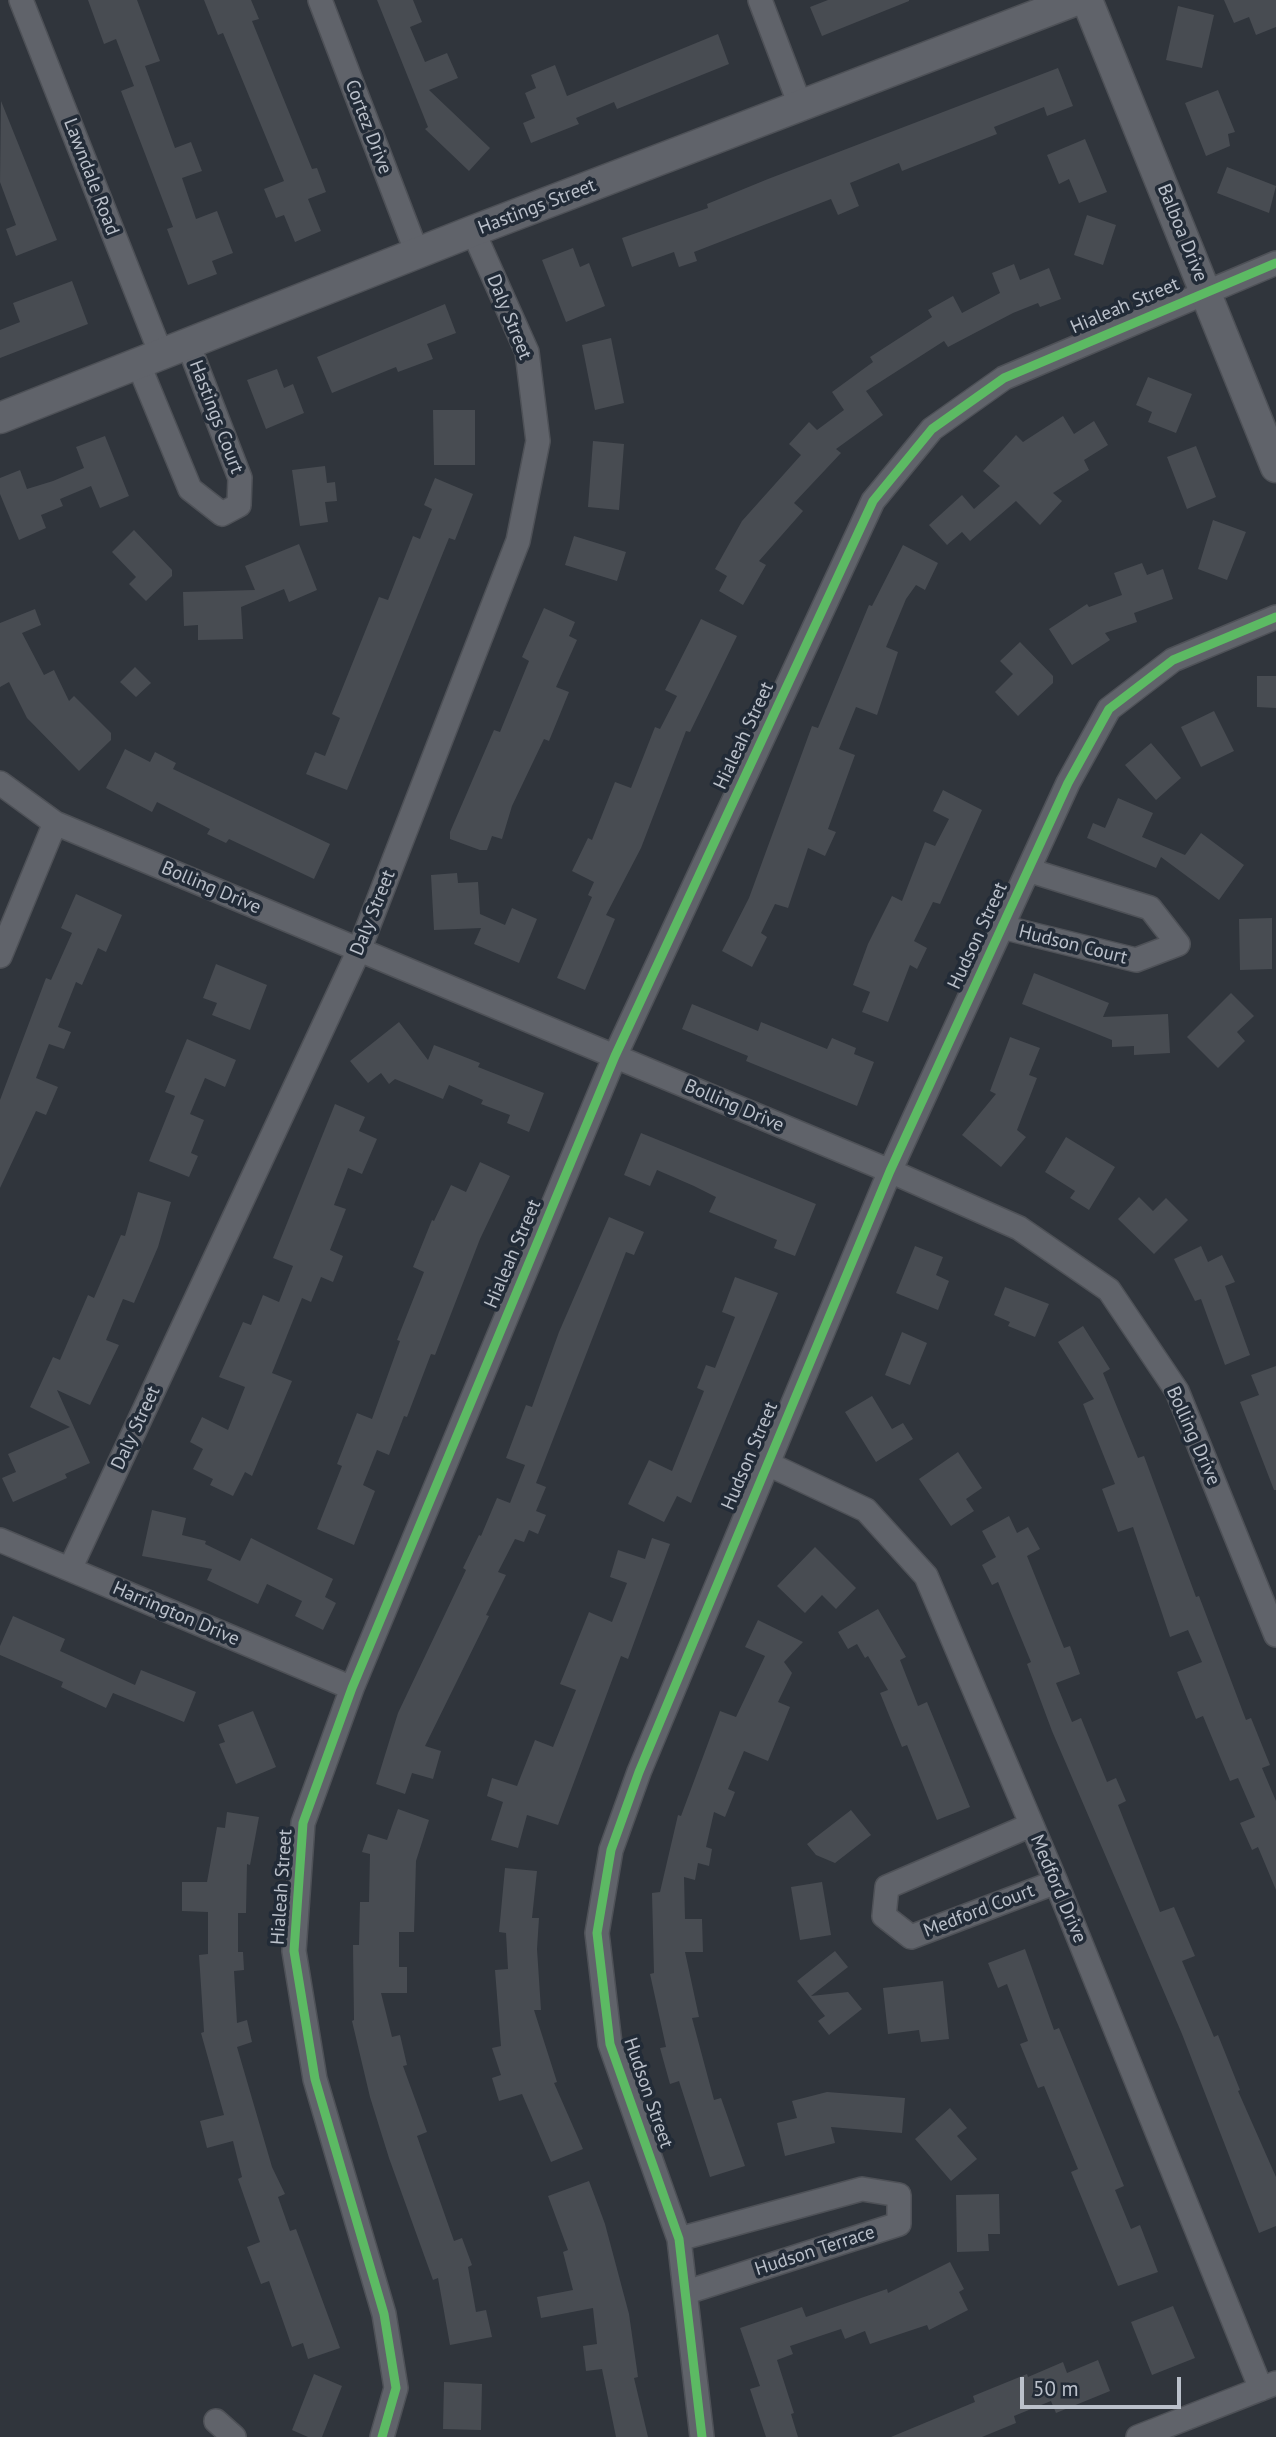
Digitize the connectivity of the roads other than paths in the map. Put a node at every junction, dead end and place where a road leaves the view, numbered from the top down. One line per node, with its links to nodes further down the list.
1 (21, 0): 12 (street, Lawndale Road)
2 (320, 0): 8 (street, Cortez Drive)
3 (760, 0): 6 (street)
4 (1076, 0): 6 (street, Hastings Street)
5 (1087, 0): 10 (street, Balboa Drive)
6 (800, 105): 7 (street, Hastings Street)
7 (473, 231): 8 (street, Hastings Street); 20 (street, Daly Street)
8 (417, 253): 11 (street, Hastings Street)
9 (1276, 263): 10 (street, Hialeah Street)
10 (1205, 290): 14 (street, Balboa Drive); 22 (street, Hialeah Street)
11 (188, 344): 12 (street, Hastings Street); 12 (street, Hastings Court)
12 (149, 359): 13 (street, Hastings Street)
13 (0, 418)
14 (1276, 467)
15 (1276, 617): 18 (street, Hudson Street)
16 (0, 783): 17 (street, Bolling Drive)
17 (55, 823): 20 (street, Bolling Drive); 21 (street)
18 (1028, 870): 19 (street, Hudson Street); 19 (street, Hudson Court)
19 (1002, 927): 23 (street, Hudson Street)
20 (359, 950): 22 (street, Bolling Drive); 26 (street, Daly Street)
21 (0, 956)
22 (615, 1056): 23 (street, Bolling Drive); 28 (street, Hialeah Street)
23 (890, 1171): 24 (street, Hudson Street); 27 (street, Bolling Drive)
24 (766, 1463): 29 (street, Medford Drive); 31 (street, Hudson Street)
25 (0, 1540): 26 (street, Harrington Drive)
26 (70, 1569): 28 (street, Harrington Drive)
27 (1276, 1635)
28 (352, 1688): 36 (street, Hialeah Street)
29 (1031, 1825): 30 (street, Medford Drive); 30 (street, Medford Court)
30 (1056, 1882): 33 (street, Medford Drive)
31 (679, 2239): 32 (street, Hudson Street); 32 (street, Hudson Terrace)
32 (687, 2292): 37 (street, Hudson Street)
33 (1268, 2386): 38 (street)
34 (216, 2421): 35 (street)
35 (234, 2437)
36 (382, 2437)
37 (702, 2437)
38 (1138, 2437)

